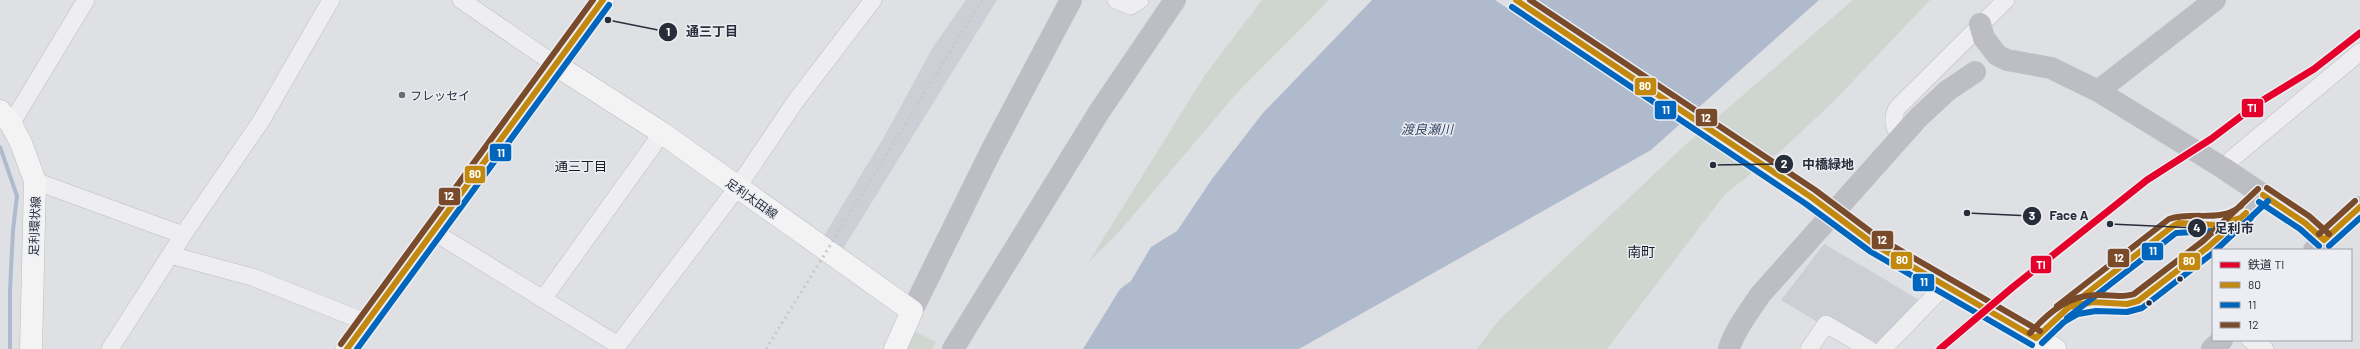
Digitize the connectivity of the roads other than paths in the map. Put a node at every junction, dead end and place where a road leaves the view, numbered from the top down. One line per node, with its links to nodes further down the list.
1 (86, 0): 17 (street)
2 (461, 0): 14 (street)
3 (604, 0): 14 (main road)
4 (1071, 0): 35 (street)
5 (1116, 0): 6 (street)
6 (1140, 0)
7 (1175, 0): 45 (street)
8 (2006, 0): 12 (street)
9 (2215, 0): 16 (street)
10 (326, 2): 29 (street)
11 (867, 2): 22 (street)
12 (1980, 24): 16 (street); 19 (street)
13 (2360, 52): 20 (street)
14 (556, 65): 18 (main road, 足利太田線); 28 (main road)
15 (1975, 72): 19 (street)
16 (2098, 91): 20 (street)
17 (5, 118): 21 (main road, 足利環状線)
18 (662, 133): 22 (main road, 足利太田線); 33 (street)
19 (1901, 139): 26 (street)
20 (2224, 168): 23 (street)
21 (35, 181): 29 (street); 41 (main road, 足利環状線)
22 (737, 188): 35 (main road, 足利太田線); 40 (street)
23 (2263, 195): 27 (street); 30 (street)
24 (1810, 197): 26 (main road)
25 (2360, 207): 30 (street)
26 (1833, 214): 32 (main road); 46 (street)
27 (2241, 218): 34 (street); 34 (street)
28 (434, 232): 33 (street); 36 (main road)
29 (183, 235): 31 (street)
30 (2319, 245)
31 (170, 255): 36 (street); 42 (street)
32 (1944, 286): 37 (main road); 49 (street)
33 (543, 299): 40 (street)
34 (2069, 307): 37 (street)
35 (912, 311): 44 (main road)
36 (366, 322): 43 (main road)
37 (2036, 338): 50 (main road)
38 (2221, 341): 51 (street)
39 (2252, 341): 52 (street)
40 (616, 347)
41 (31, 349)
42 (110, 349)
43 (348, 349)
44 (895, 349)
45 (953, 349)
46 (1729, 349)
47 (1809, 349): 48 (street)
48 (1869, 349)
49 (1883, 349)
50 (2055, 349)
51 (2212, 349)
52 (2266, 349)

